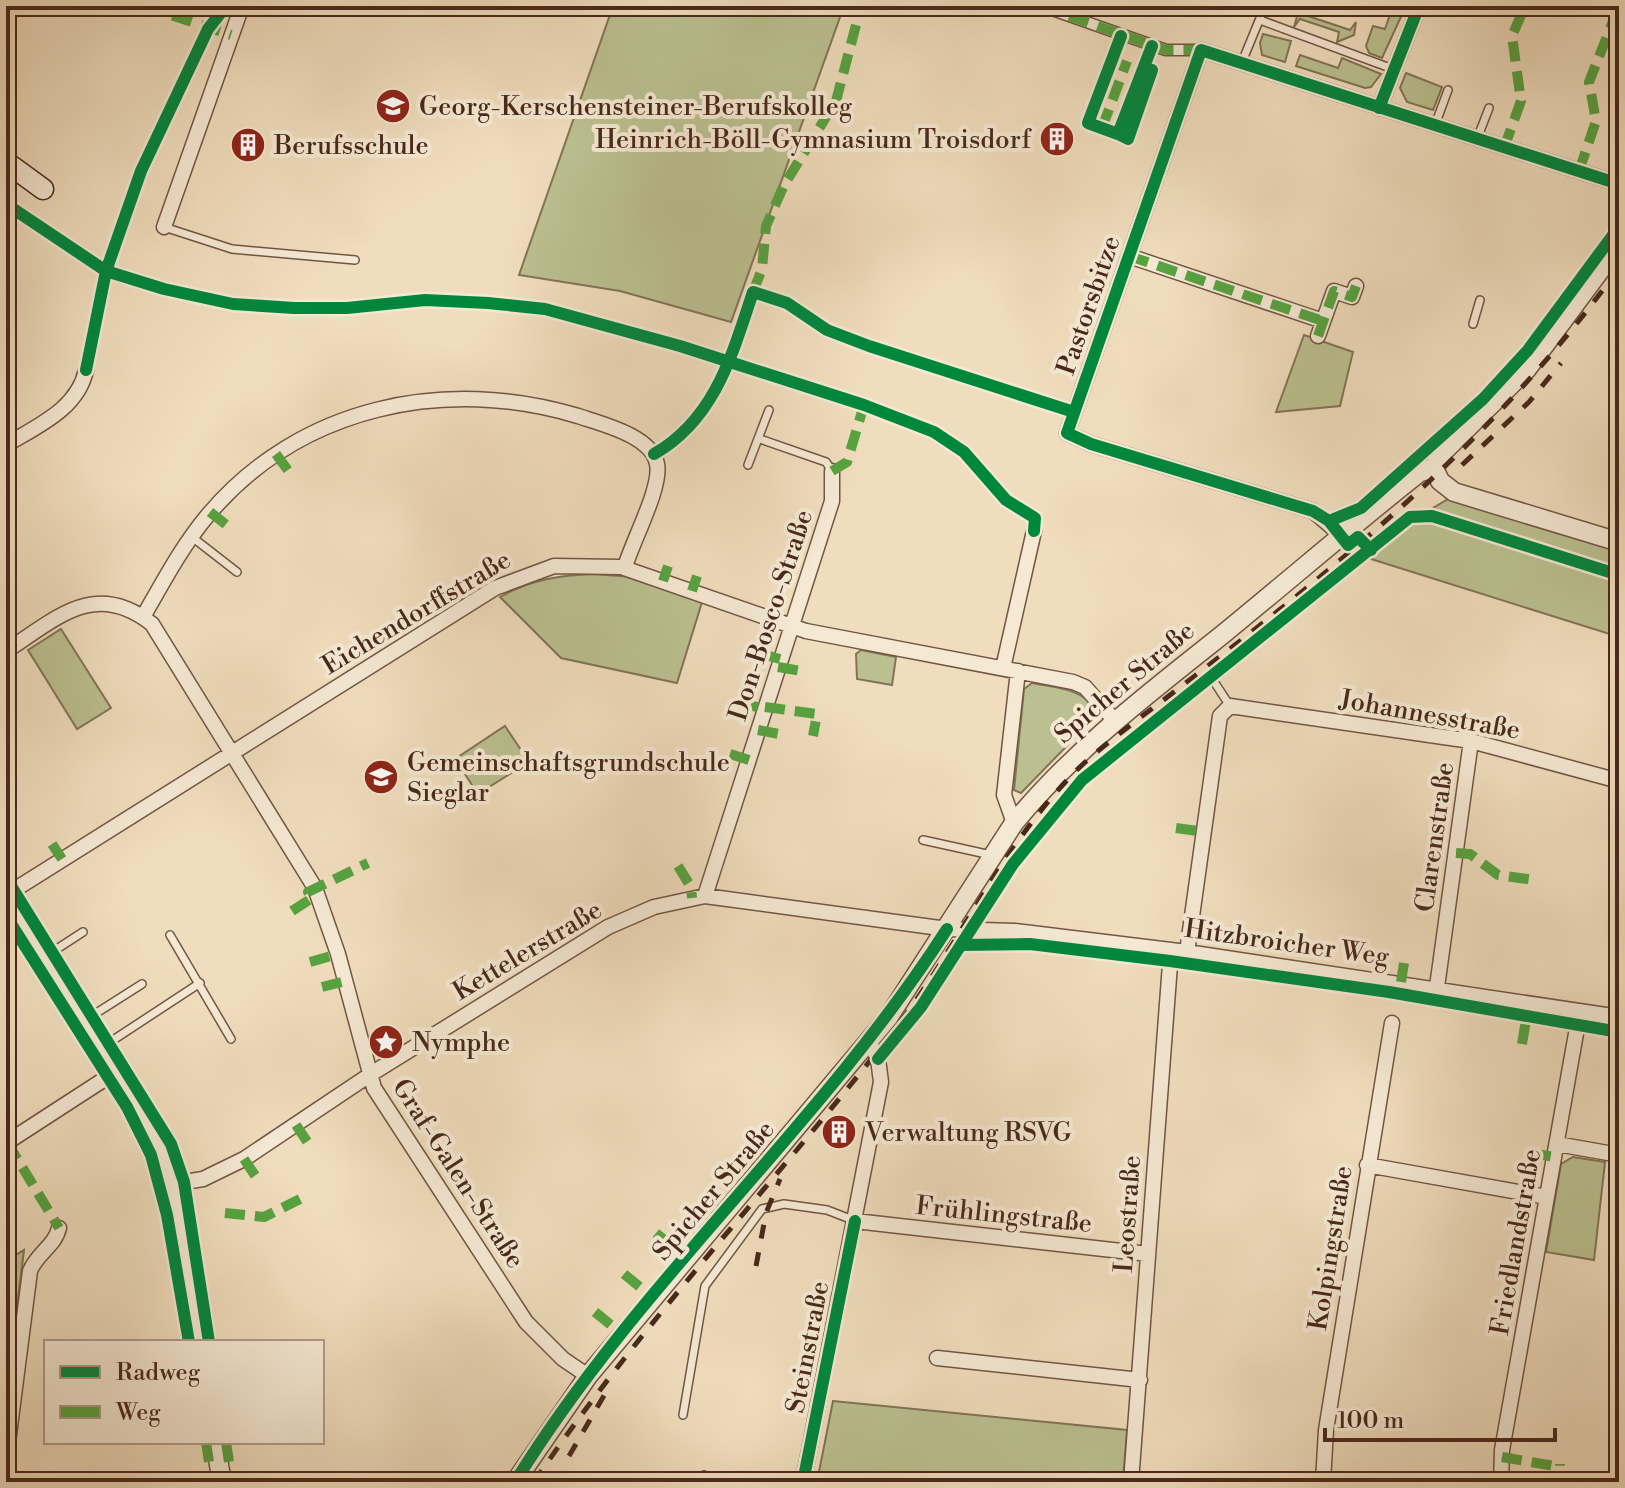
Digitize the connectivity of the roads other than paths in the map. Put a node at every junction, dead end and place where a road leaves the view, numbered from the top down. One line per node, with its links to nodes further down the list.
1 (242, 6): 17 (street)
2 (1041, 6): 6 (street)
3 (1265, 6): 5 (lane)
4 (1419, 6): 8 (street)
5 (1260, 20): 7 (lane); 8 (lane)
6 (1201, 50): 7 (street); 19 (street, Pastorsbitze)
7 (1242, 62): 10 (street)
8 (1394, 70): 10 (street)
9 (1448, 90): 12 (lane)
10 (1379, 108): 12 (street)
11 (1489, 108): 13 (lane)
12 (1435, 125): 13 (street)
13 (1477, 139): 15 (street)
14 (6, 162): 16 (main road)
15 (1619, 184)
16 (43, 189)
17 (164, 227): 20 (lane)
18 (1619, 245): 31 (street, Spicher Straße)
19 (1129, 256): 23 (street); 34 (street, Pastorsbitze)
20 (355, 260)
21 (1356, 286): 23 (street)
22 (1480, 300): 24 (lane)
23 (1323, 321): 25 (street)
24 (1473, 324)
25 (1318, 336)
26 (86, 370): 29 (street)
27 (769, 410): 28 (lane)
28 (760, 439): 30 (lane); 32 (lane, Don-Bosco-Straße)
29 (6, 445)
30 (748, 465)
31 (1434, 468): 34 (street, Spicher Straße); 36 (street)
32 (832, 471): 40 (street, Don-Bosco-Straße)
33 (1034, 531): 42 (street)
34 (1340, 534): 45 (street, Spicher Straße)
35 (192, 537): 37 (street); 38 (lane); 39 (street)
36 (1619, 542)
37 (625, 567): 40 (street, Eichendorffstraße); 47 (street, Eichendorffstraße)
38 (237, 572)
39 (143, 617): 41 (street); 47 (street, Graf-Galen-Straße)
40 (791, 626): 42 (street, Eichendorffstraße); 53 (street, Don-Bosco-Straße)
41 (6, 651)
42 (1010, 670): 45 (street, Eichendorffstraße); 49 (street)
43 (1211, 677): 44 (lane)
44 (1230, 706): 46 (street, Johannesstraße); 60 (street)
45 (1115, 721): 49 (street, Spicher Straße)
46 (1471, 741): 48 (street, Johannesstraße); 64 (street, Clarenstraße)
47 (232, 753): 52 (street, Eichendorffstraße); 73 (street, Graf-Galen-Straße)
48 (1619, 781)
49 (1014, 823): 51 (street, Spicher Straße)
50 (923, 840): 51 (lane)
51 (993, 856): 55 (street, Spicher Straße)
52 (6, 896): 54 (street)
53 (705, 896): 55 (street, Kettelerstraße); 73 (street, Kettelerstraße)
54 (25, 927): 58 (lane); 61 (street)
55 (947, 929): 59 (street, Hitzbroicher Weg); 70 (street, Spicher Straße)
56 (83, 932): 61 (lane)
57 (170, 935): 62 (lane)
58 (6, 937)
59 (1171, 951): 60 (street, Hitzbroicher Weg); 82 (street, Leostraße)
60 (1187, 952): 64 (street, Hitzbroicher Weg)
61 (44, 957): 67 (street)
62 (200, 983): 69 (lane); 71 (lane)
63 (142, 984): 67 (lane)
64 (1437, 987): 65 (street, Hitzbroicher Weg)
65 (1580, 1011): 66 (street, Hitzbroicher Weg); 75 (street, Friedlandstraße)
66 (1619, 1017)
67 (85, 1020): 71 (street)
68 (1392, 1023): 77 (street, Kolpingstraße)
69 (231, 1039)
70 (869, 1041): 80 (street, Steinstraße); 85 (street, Spicher Straße)
71 (102, 1047): 72 (street)
72 (117, 1071): 74 (street); 78 (street)
73 (371, 1074): 78 (street, Kettelerstraße); 85 (street, Graf-Galen-Straße)
74 (6, 1143)
75 (1557, 1144): 76 (street); 79 (street, Friedlandstraße)
76 (1619, 1155)
77 (1367, 1165): 79 (street); 96 (street, Kolpingstraße)
78 (172, 1184): 83 (street)
79 (1547, 1197): 97 (street, Friedlandstraße)
80 (855, 1221): 82 (street, Frühlingstraße); 87 (lane); 94 (street, Steinstraße)
81 (59, 1228): 89 (street)
82 (1148, 1254): 86 (street, Leostraße)
83 (199, 1340)
84 (937, 1358): 86 (street)
85 (588, 1376): 93 (street, Spicher Straße)
86 (1140, 1380): 95 (street, Leostraße)
87 (683, 1415)
88 (215, 1444): 92 (street)
89 (6, 1458)
90 (6, 1479): 91 (street)
91 (44, 1482)
92 (222, 1482)
93 (515, 1482)
94 (803, 1482)
95 (1131, 1482)
96 (1323, 1482)
97 (1501, 1482)

